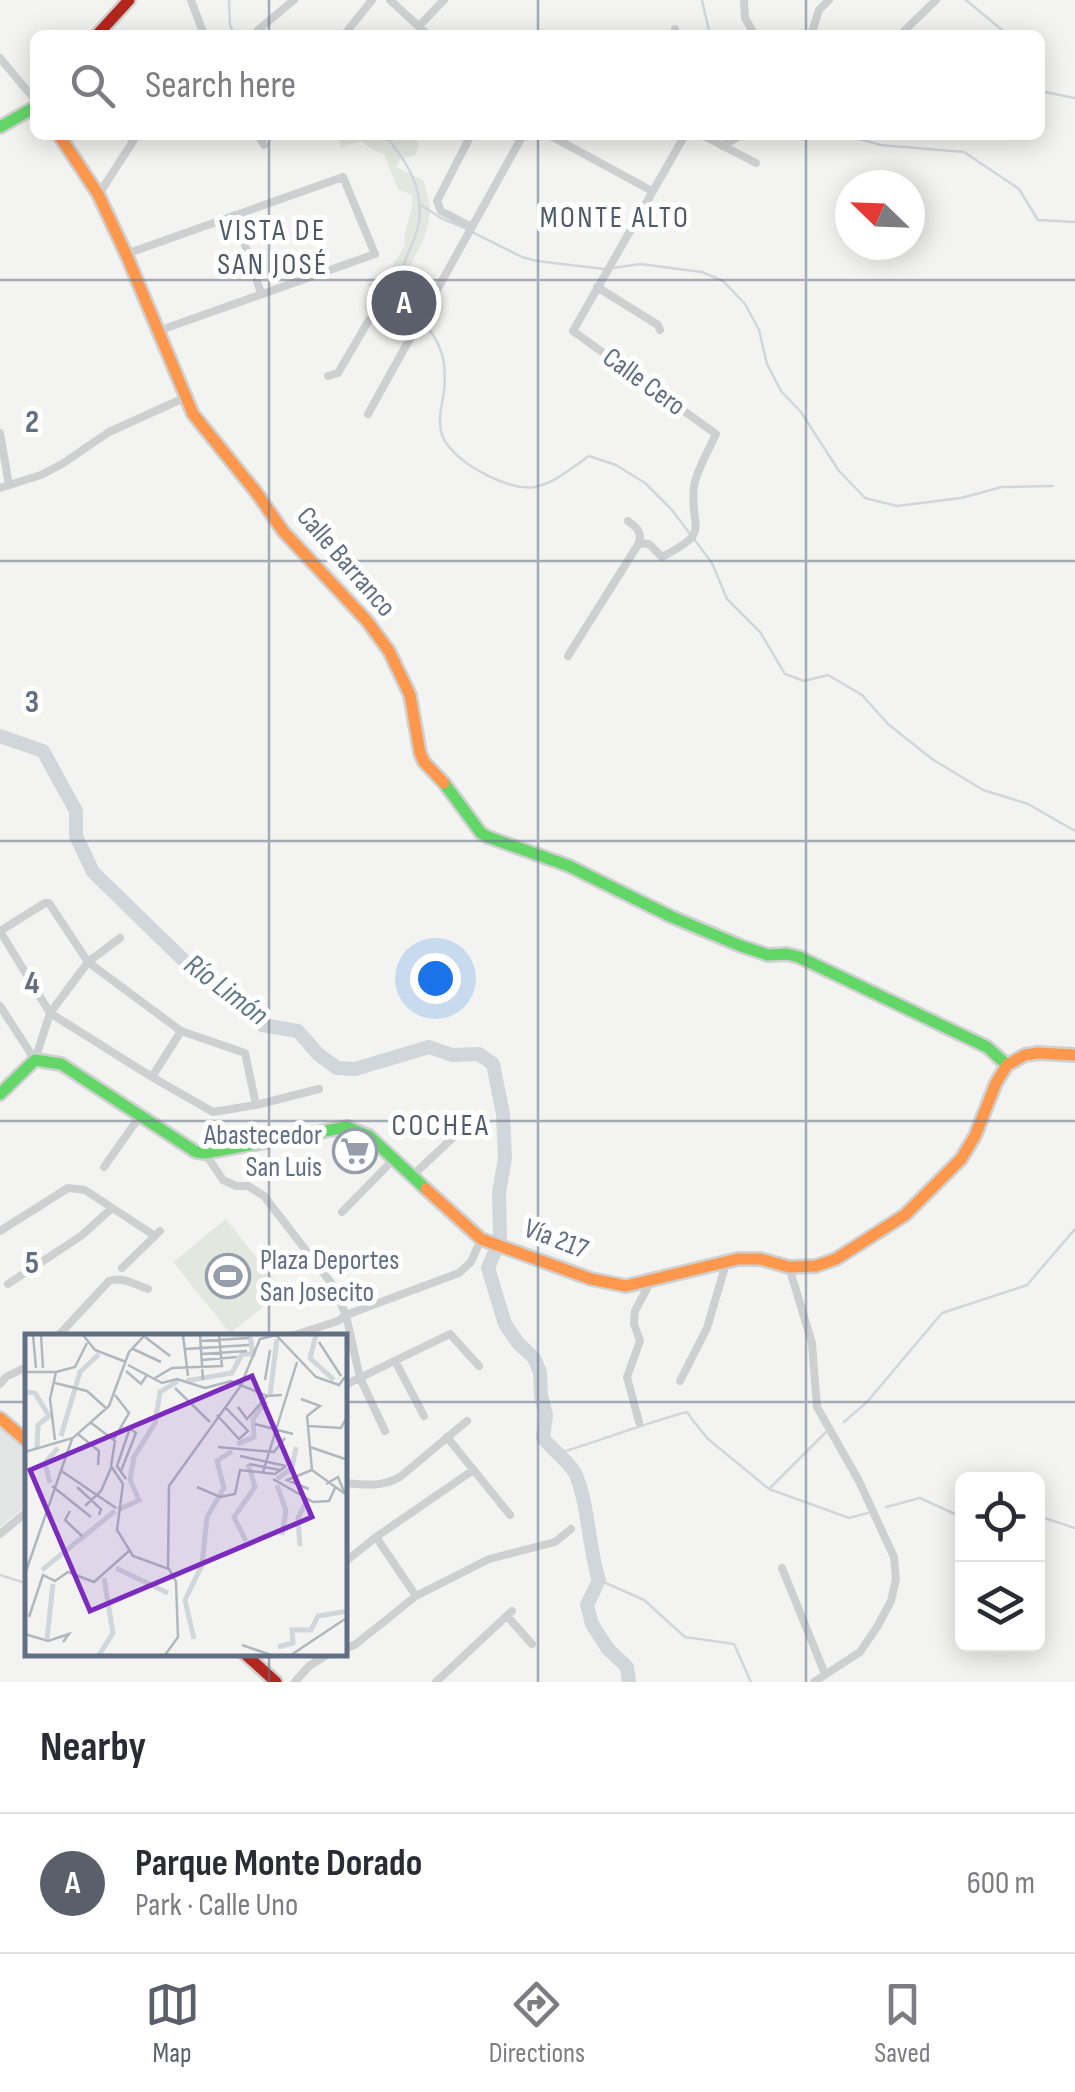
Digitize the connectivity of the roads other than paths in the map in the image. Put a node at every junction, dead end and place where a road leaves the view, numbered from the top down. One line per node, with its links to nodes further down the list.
1 (129, 0): 11 (street)
2 (191, 0): 12 (street)
3 (294, 0): 13 (street)
4 (372, 0): 14 (street)
5 (390, 0): 10 (street)
6 (444, 0): 10 (street)
7 (744, 0): 16 (street)
8 (830, 0): 17 (street)
9 (936, 0): 18 (street)
10 (419, 26): 15 (street)
11 (102, 30)
12 (202, 30)
13 (258, 30)
14 (348, 30)
15 (423, 30)
16 (752, 30)
17 (813, 30)
18 (905, 30)
19 (0, 58): 20 (street)
20 (30, 97)
21 (30, 107): 22 (street)
22 (0, 126)
23 (62, 140): 36 (street, Calle Barranco)
24 (134, 140): 36 (street)
25 (261, 140): 32 (street)
26 (468, 140): 38 (street)
27 (520, 140): 38 (street)
28 (559, 140): 35 (street)
29 (682, 140): 35 (street)
30 (711, 140): 33 (street)
31 (732, 140): 33 (street)
32 (264, 146)
33 (722, 146): 34 (street)
34 (756, 163)
35 (652, 191): 40 (street)
36 (98, 194): 39 (street, Calle Barranco)
37 (235, 214): 39 (street); 41 (street); 41 (street)
38 (472, 227): 44 (street)
39 (126, 254): 43 (street, Calle Barranco)
40 (597, 287): 42 (street); 51 (street, Calle Cero)
41 (261, 293): 43 (street)
42 (660, 330)
43 (158, 331): 46 (street, Calle Barranco)
44 (413, 334): 45 (street); 47 (street)
45 (328, 376)
46 (186, 397): 49 (street); 61 (street, Calle Barranco)
47 (368, 414)
48 (0, 434): 49 (street)
49 (5, 487)
50 (628, 521): 51 (street)
51 (639, 544): 52 (street)
52 (568, 656)
53 (0, 931): 55 (street); 57 (street)
54 (120, 938): 55 (street)
55 (88, 962): 57 (street); 58 (street)
56 (0, 1006): 60 (street)
57 (50, 1013): 60 (street); 62 (street)
58 (181, 1031): 62 (street); 65 (street)
59 (1075, 1055): 61 (street)
60 (34, 1060): 64 (street); 66 (street)
61 (1007, 1065): 77 (street, Vía 217)
62 (152, 1077): 65 (street)
63 (319, 1089): 65 (street)
64 (0, 1094)
65 (256, 1105)
66 (140, 1116): 68 (street); 70 (street)
67 (461, 1130): 71 (street)
68 (205, 1153): 69 (street, Vía 217); 82 (street)
69 (394, 1159): 71 (street, Vía 217); 73 (street)
70 (104, 1167)
71 (412, 1177): 75 (street, Vía 217)
72 (112, 1208): 74 (street); 78 (street); 80 (street)
73 (342, 1212)
74 (0, 1231)
75 (481, 1239): 79 (street, Vía 217); 82 (street)
76 (727, 1260): 77 (street, Vía 217); 79 (street, Vía 217); 89 (street)
77 (788, 1267): 113 (street)
78 (122, 1268)
79 (652, 1279): 95 (street)
80 (8, 1284)
81 (148, 1289): 83 (street)
82 (346, 1316): 84 (street); 88 (street)
83 (60, 1334)
84 (297, 1334)
85 (395, 1361): 86 (street); 88 (street); 92 (street)
86 (479, 1366)
87 (25, 1368): 91 (street)
88 (360, 1378): 90 (street); 96 (street)
89 (680, 1381)
90 (348, 1383)
91 (0, 1384)
92 (424, 1416)
93 (0, 1418): 98 (street)
94 (467, 1421): 97 (street)
95 (640, 1422)
96 (385, 1431)
97 (447, 1437): 99 (street); 100 (street)
98 (25, 1439)
99 (472, 1470): 102 (street); 105 (street)
100 (348, 1484)
101 (25, 1513): 104 (street)
102 (510, 1515)
103 (571, 1530): 108 (street)
104 (0, 1534)
105 (376, 1538): 106 (street); 108 (street)
106 (348, 1560)
107 (782, 1568): 113 (street)
108 (416, 1596): 110 (street)
109 (532, 1644): 116 (street)
110 (348, 1648)
111 (247, 1657): 114 (street)
112 (323, 1657): 115 (street)
113 (825, 1674): 117 (street)
114 (276, 1682)
115 (295, 1682)
116 (436, 1682)
117 (814, 1682)

